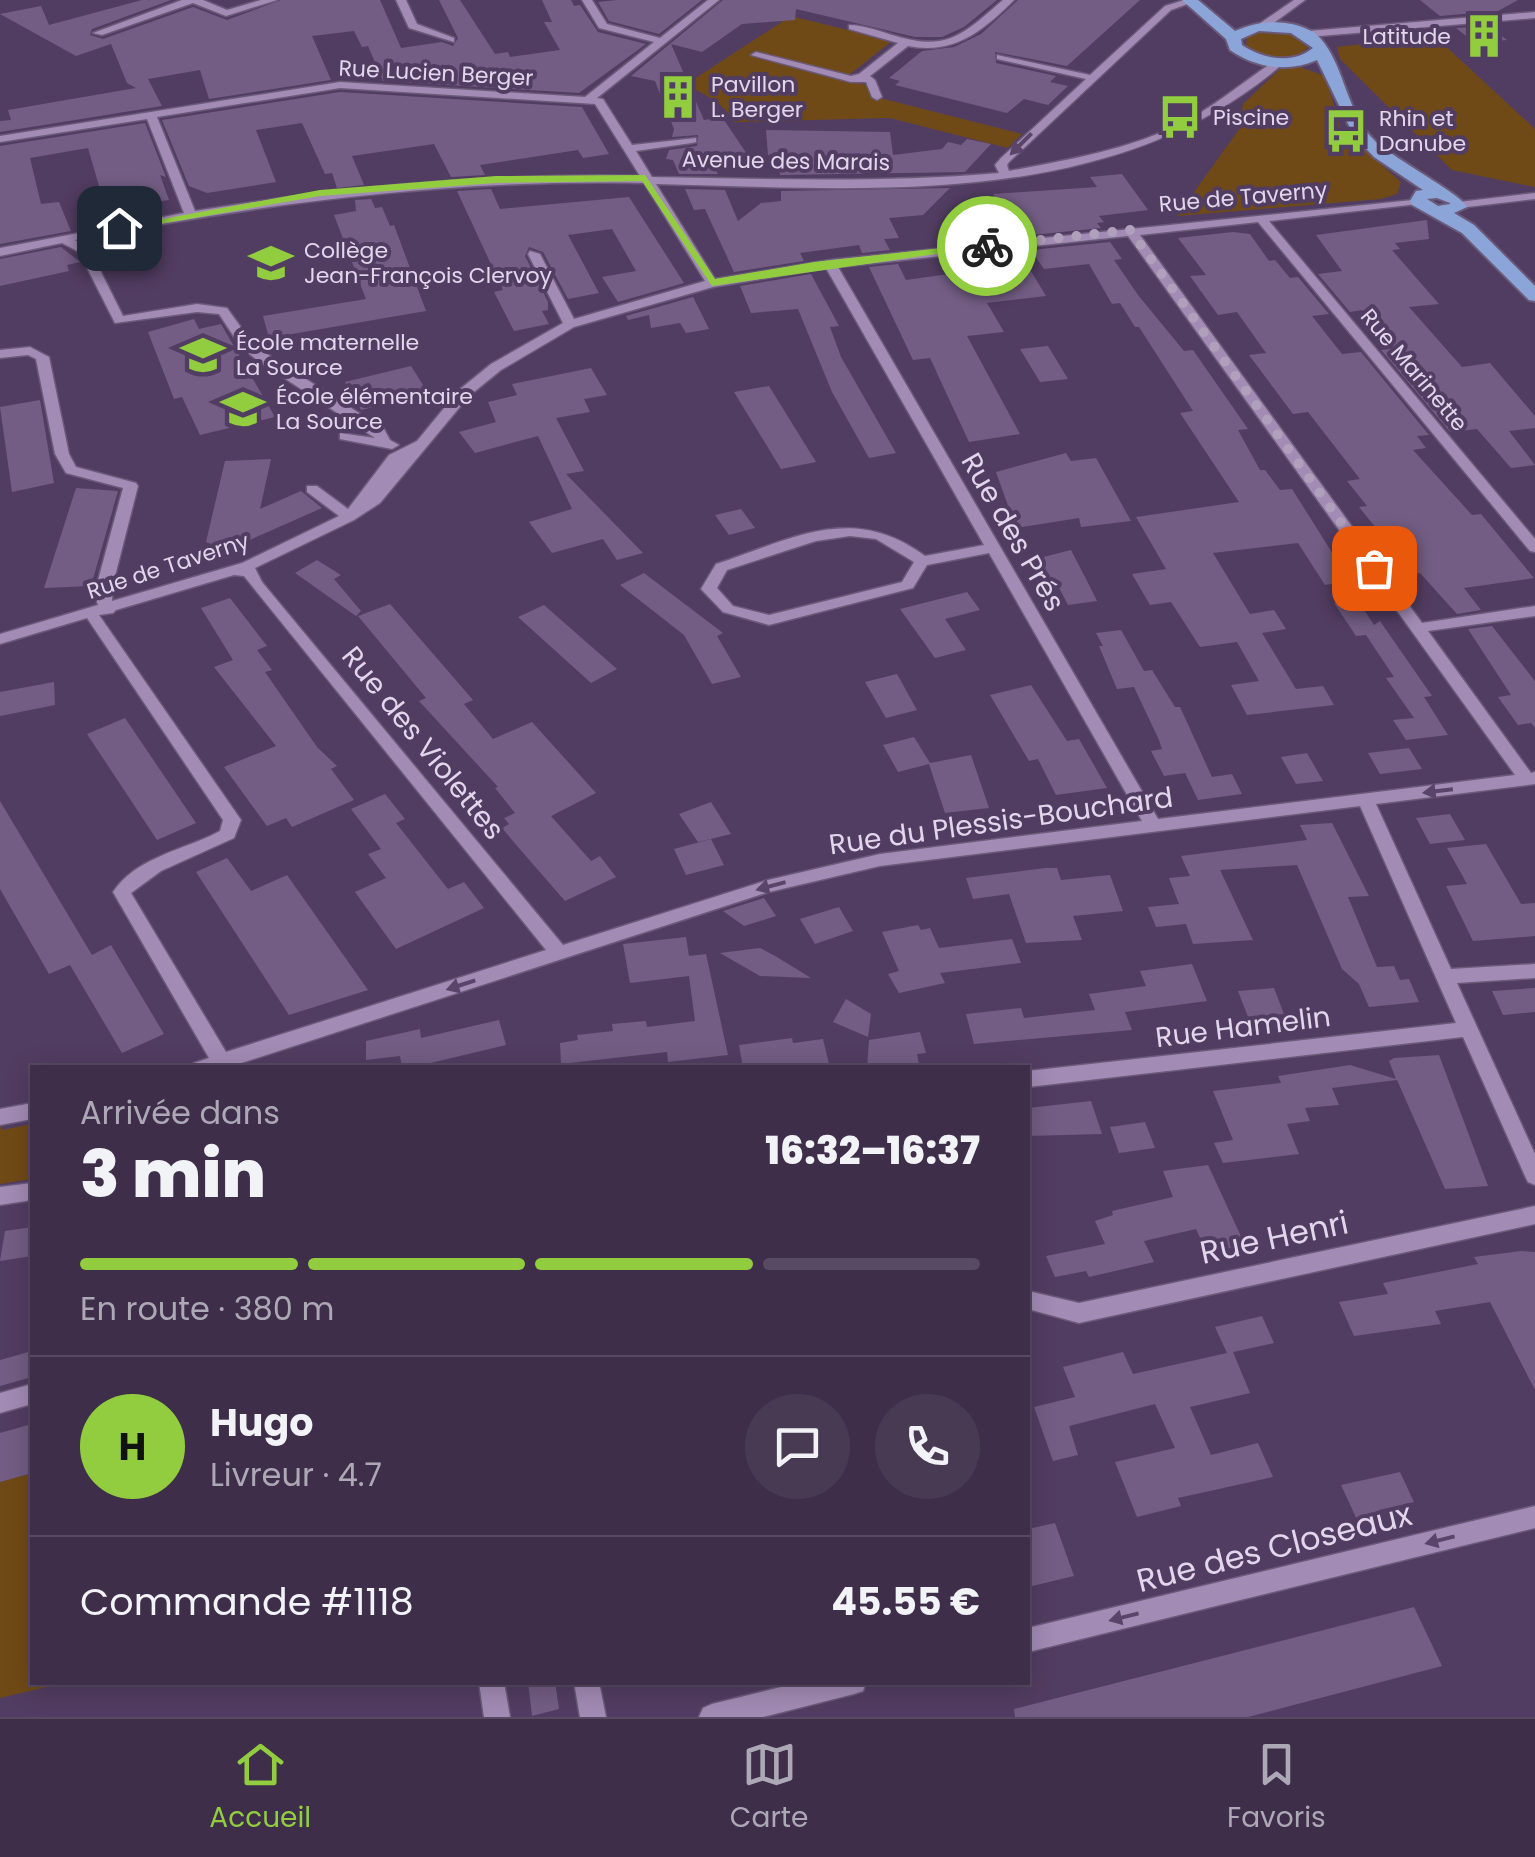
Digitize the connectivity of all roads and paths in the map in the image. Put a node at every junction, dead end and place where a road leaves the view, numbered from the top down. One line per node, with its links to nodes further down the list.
1 (193, 0): 2 (street); 15 (street)
2 (272, 0)
3 (402, 0): 17 (street)
4 (587, 0): 19 (street)
5 (714, 0): 19 (street)
6 (1009, 0): 21 (street)
7 (1159, 0): 10 (street)
8 (1190, 1): 10 (street); 12 (main road)
9 (1299, 1): 14 (street); 18 (street)
10 (1172, 6): 39 (street, one-way to 39)
11 (1535, 15): 18 (street)
12 (1212, 17): 14 (main road); 16 (main road)
13 (853, 27): 20 (street)
14 (1257, 27): 16 (main road); 18 (main road)
15 (98, 33)
16 (1233, 37): 24 (main road)
17 (450, 40)
18 (1310, 40): 26 (main road); 27 (main road)
19 (660, 41): 32 (street)
20 (906, 42): 21 (street); 29 (street)
21 (920, 46): 29 (street)
22 (756, 55): 29 (street)
23 (1002, 56): 28 (street)
24 (1249, 56): 25 (main road); 30 (street)
25 (1280, 62): 26 (main road); 30 (street, Avenue des Marais)
26 (1297, 62): 27 (main road)
27 (1336, 75): 42 (main road)
28 (1086, 76)
29 (866, 78): 31 (street)
30 (1255, 80): 37 (street, Avenue des Marais)
31 (877, 96)
32 (590, 98): 33 (street, Rue Lucien Berger); 38 (street)
33 (151, 115): 35 (street, Rue Lucien Berger); 43 (street)
34 (1108, 136): 37 (street)
35 (0, 139)
36 (692, 140): 38 (street)
37 (1127, 148): 39 (street, Avenue des Marais)
38 (630, 149): 40 (street)
39 (1004, 174): 40 (street, Avenue des Marais)
40 (645, 178): 43 (street, Avenue des Marais); 50 (street)
41 (1535, 196): 42 (street, Rue de Taverny)
42 (1440, 203): 44 (street, Rue de Taverny); 51 (main road)
43 (190, 214): 46 (street, Avenue des Marais)
44 (1261, 218): 45 (street, Rue de Taverny); 60 (street, Rue Marinette)
45 (1130, 230): 49 (street, Rue de Taverny); 65 (street)
46 (63, 239): 47 (street, Avenue des Marais); 55 (street)
47 (0, 252)
48 (534, 254): 52 (street)
49 (830, 264): 50 (street, Rue de Taverny); 59 (street, Rue des Prés)
50 (712, 283): 52 (street, Rue de Taverny)
51 (1535, 296)
52 (570, 324): 56 (street, Rue de Taverny)
53 (0, 354): 64 (street)
54 (344, 436): 55 (street)
55 (383, 441): 56 (street)
56 (421, 444): 58 (street, Rue de Taverny)
57 (312, 489): 58 (street)
58 (349, 518): 62 (street, Rue de Taverny)
59 (994, 548): 61 (street); 69 (street, Rue des Prés)
60 (1535, 548)
61 (922, 560): 61 (street)
62 (247, 566): 64 (street, Rue de Taverny); 70 (street, Rue des Violettes)
63 (1535, 610): 65 (street)
64 (100, 612): 66 (street, Rue de Taverny); 74 (street)
65 (1418, 628): 67 (street)
66 (0, 639)
67 (1531, 778): 68 (street, Rue du Plessis-Bouchard, one-way to 68)
68 (1366, 801): 69 (street, Rue du Plessis-Bouchard); 72 (street)
69 (1153, 826): 70 (street, Rue du Plessis-Bouchard, one-way to 70)
70 (560, 954): 74 (street, Rue du Plessis-Bouchard, one-way to 74)
71 (1535, 970): 72 (street)
72 (1443, 977): 73 (street)
73 (1465, 1029): 76 (street, Rue Hamelin); 79 (street)
74 (221, 1061): 75 (street, Rue du Plessis-Bouchard)
75 (210, 1065)
76 (1030, 1079)
77 (30, 1111): 78 (street)
78 (0, 1117)
79 (1535, 1174)
80 (30, 1192): 81 (street)
81 (0, 1196)
82 (1535, 1214): 83 (street, Rue Henri)
83 (1030, 1300)
84 (30, 1395): 85 (street)
85 (0, 1403)
86 (1535, 1517): 87 (street, Rue des Closeaux, one-way to 87)
87 (1030, 1640)
88 (492, 1685): 91 (street)
89 (587, 1685): 92 (street)
90 (842, 1685): 93 (street)
91 (497, 1717)
92 (593, 1717)
93 (712, 1717)

